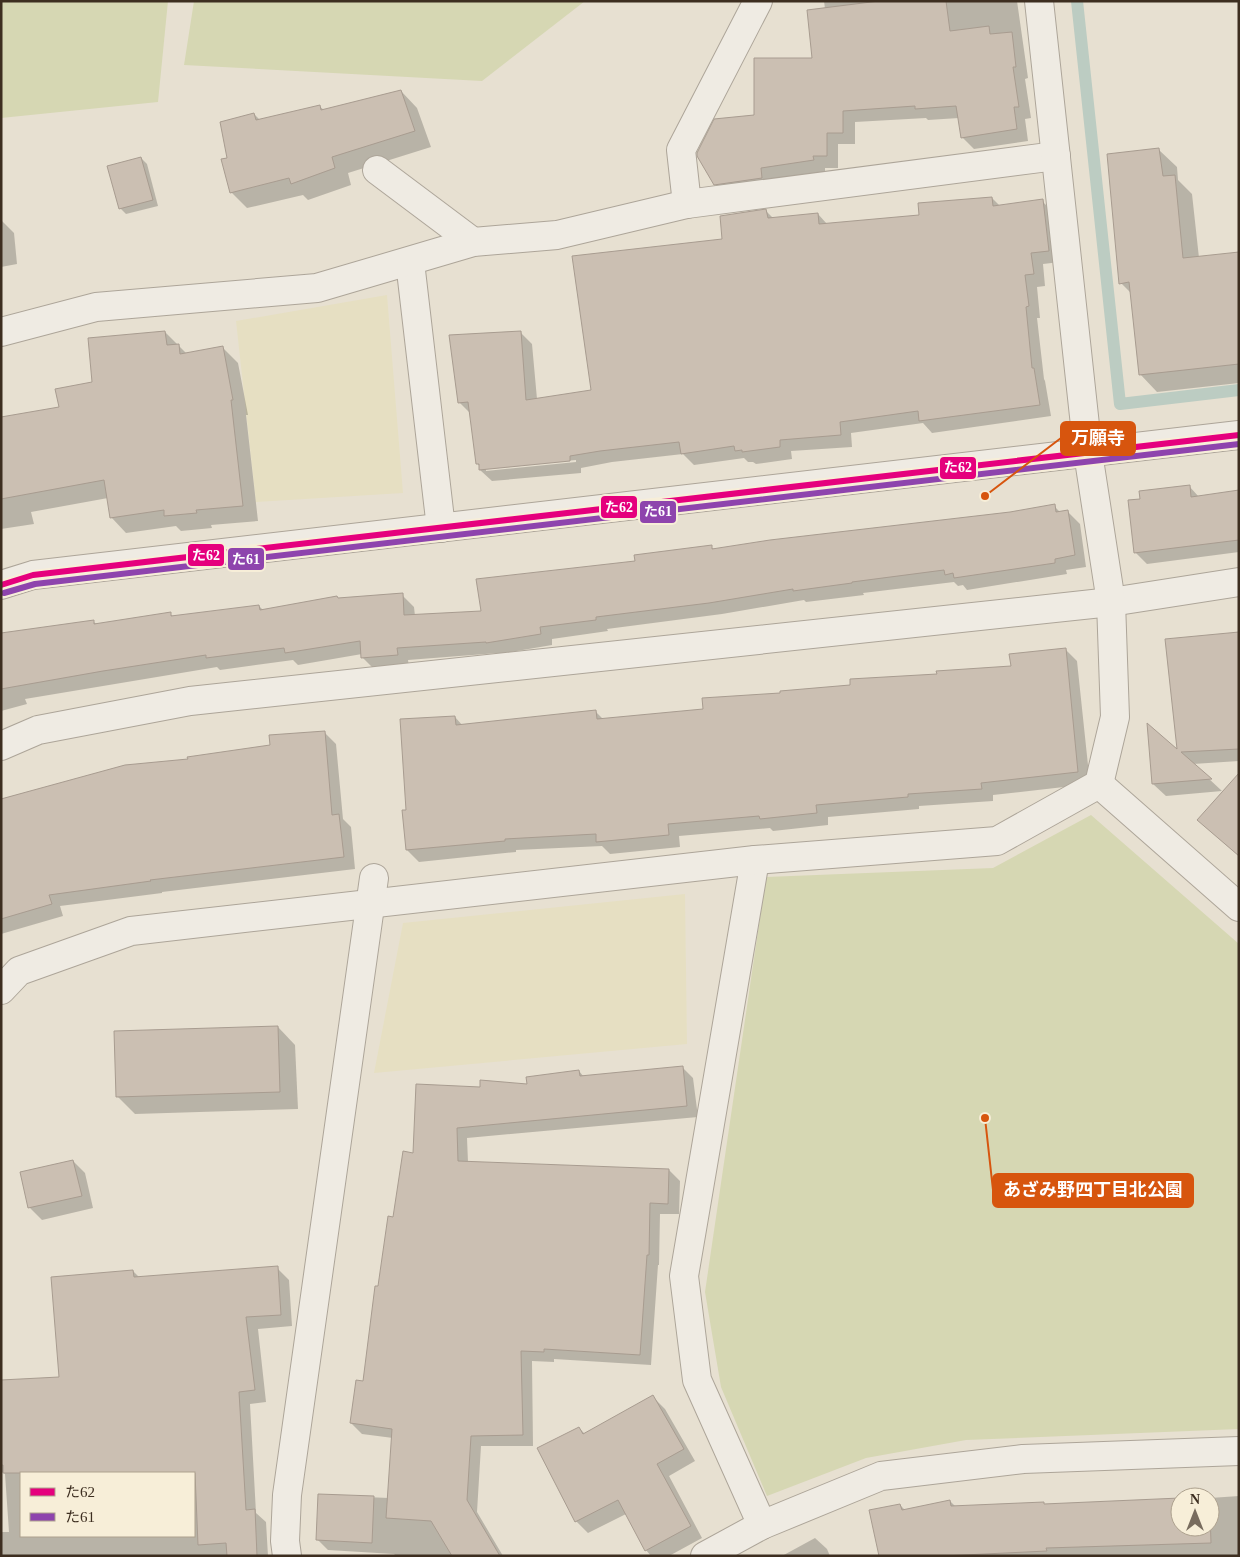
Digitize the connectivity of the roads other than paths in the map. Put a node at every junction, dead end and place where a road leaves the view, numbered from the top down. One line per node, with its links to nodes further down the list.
1 (758, 1): 5 (street)
2 (1039, 1): 3 (street)
3 (1056, 156): 5 (street); 10 (street)
4 (377, 170): 6 (street)
5 (687, 204): 6 (street)
6 (473, 242): 7 (street)
7 (410, 262): 8 (street); 11 (street)
8 (1, 332)
9 (1239, 435): 10 (street)
10 (1088, 453): 11 (street); 14 (street)
11 (441, 528): 13 (street)
12 (1239, 582): 14 (street)
13 (1, 585)
14 (1111, 602): 15 (street); 16 (street)
15 (1, 746)
16 (1099, 784): 17 (street); 19 (street)
17 (755, 860): 18 (street); 22 (street)
18 (372, 890): 20 (street); 23 (street)
19 (1239, 907)
20 (1, 990)
21 (1239, 1451): 22 (street)
22 (762, 1524): 24 (street)
23 (287, 1556)
24 (705, 1556)

